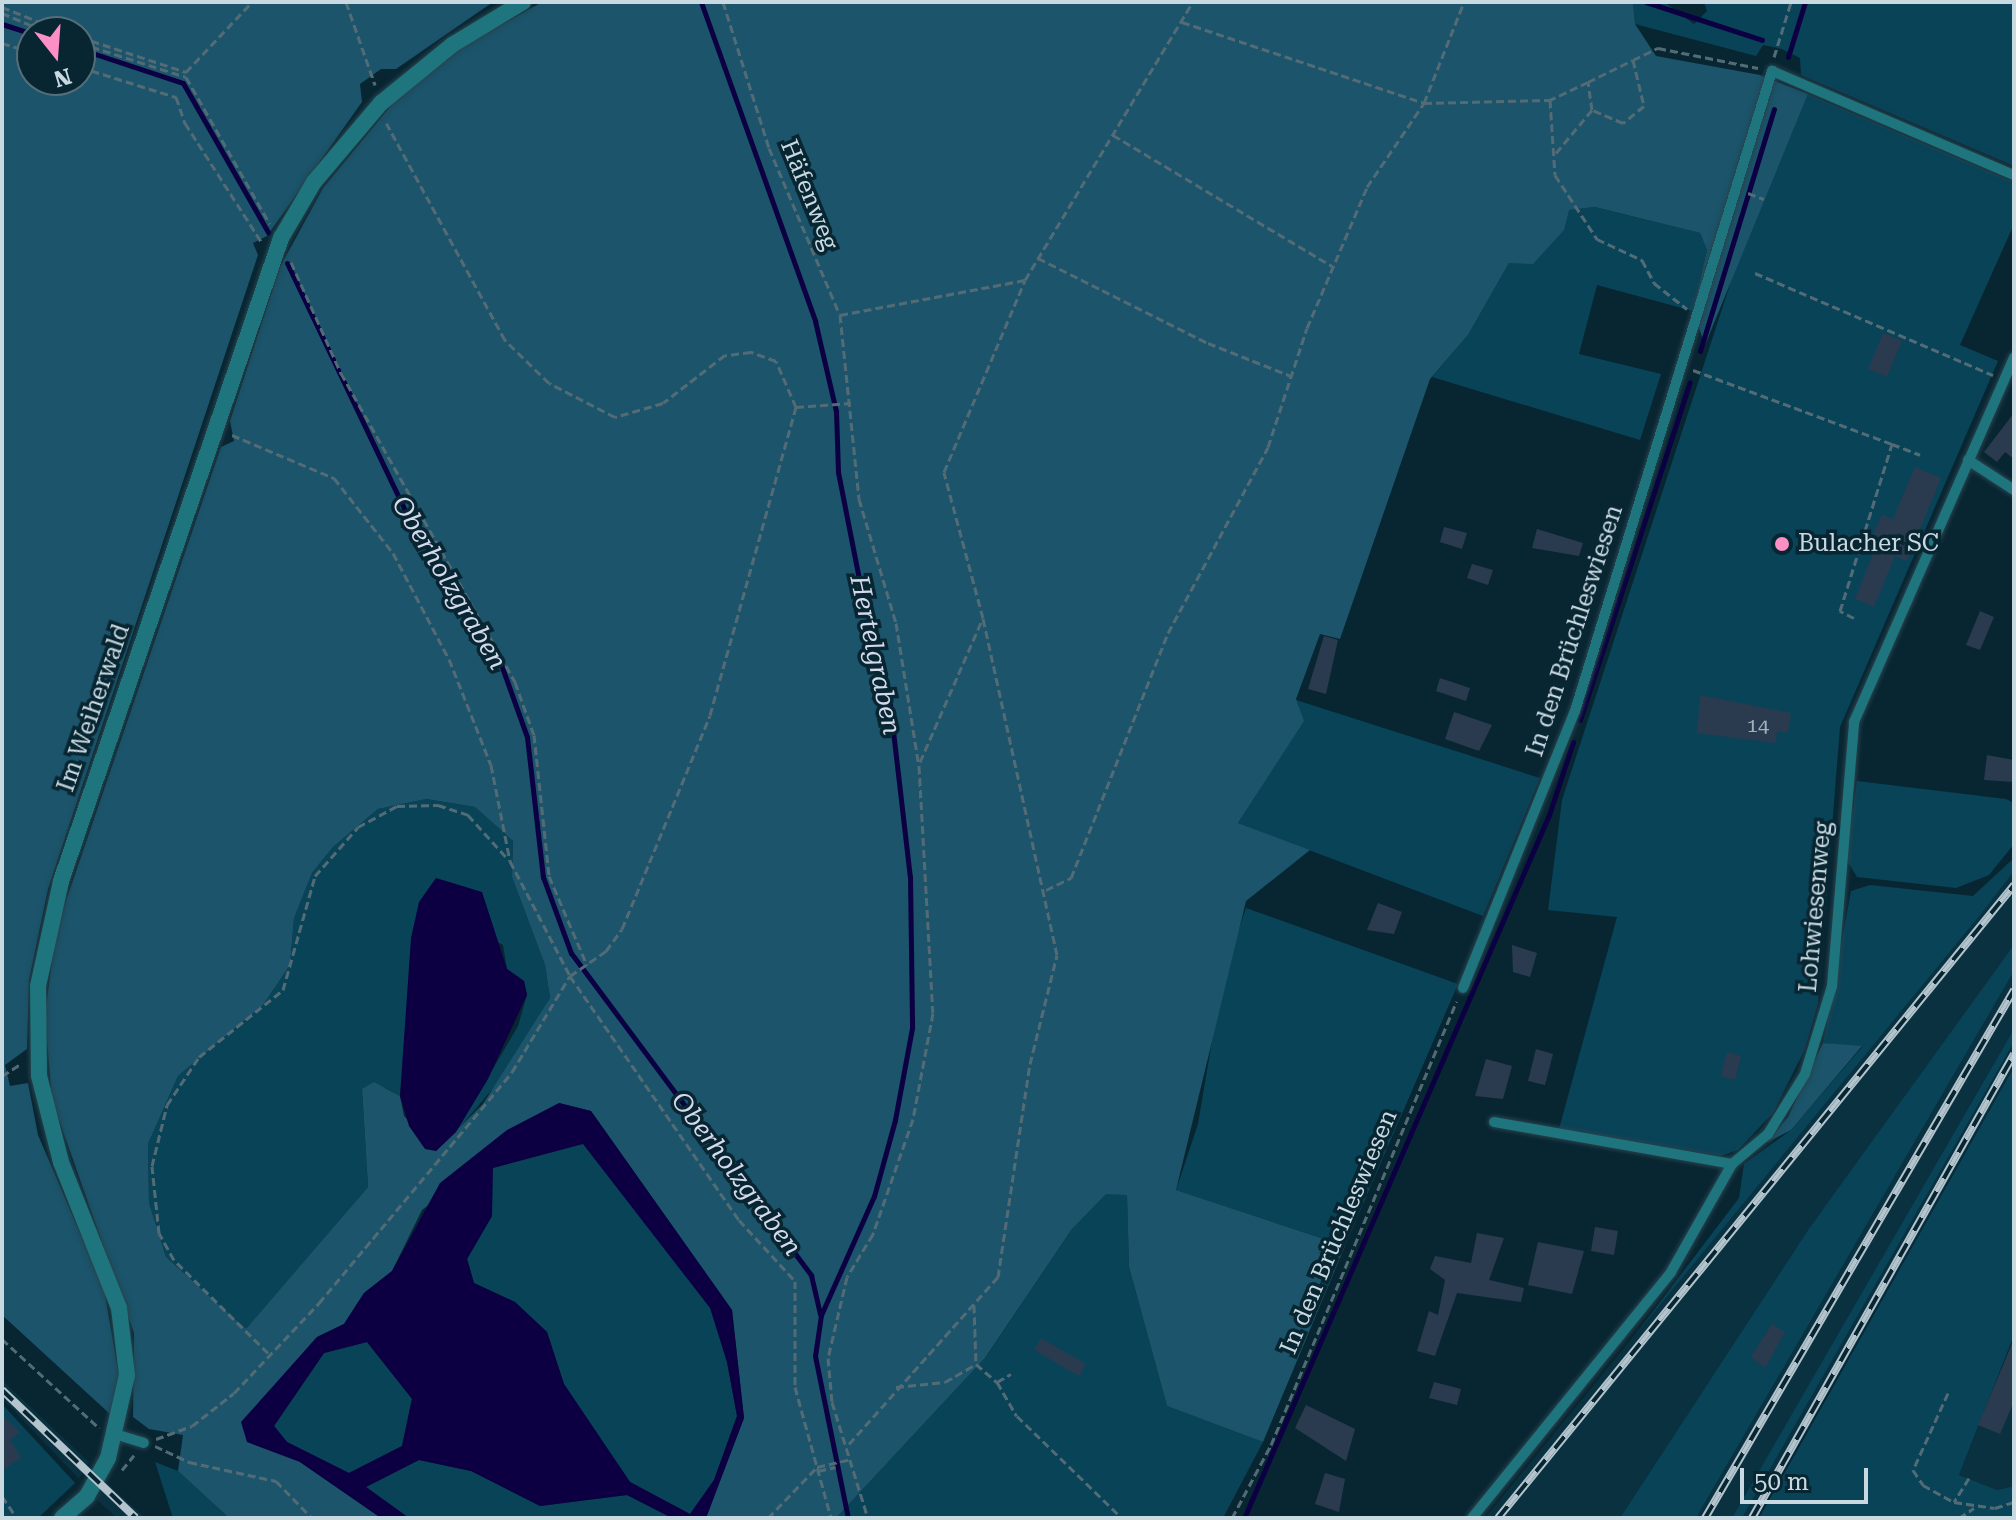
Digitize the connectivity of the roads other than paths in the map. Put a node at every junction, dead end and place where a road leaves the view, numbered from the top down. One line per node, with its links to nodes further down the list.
1 (523, 2): 9 (street, Im Weiherwald)
2 (2014, 175): 6 (lane, In den Brüchleswiesen)
3 (2013, 362): 4 (lane, Lohwiesenweg)
4 (1968, 460): 5 (lane); 8 (lane, Lohwiesenweg)
5 (2014, 490)
6 (1463, 988)
7 (1494, 1122): 8 (lane)
8 (1732, 1164): 12 (lane, Lohwiesenweg)
9 (118, 1435): 10 (lane); 11 (street, Im Weiherwald)
10 (144, 1443)
11 (62, 1518)
12 (1472, 1518)

